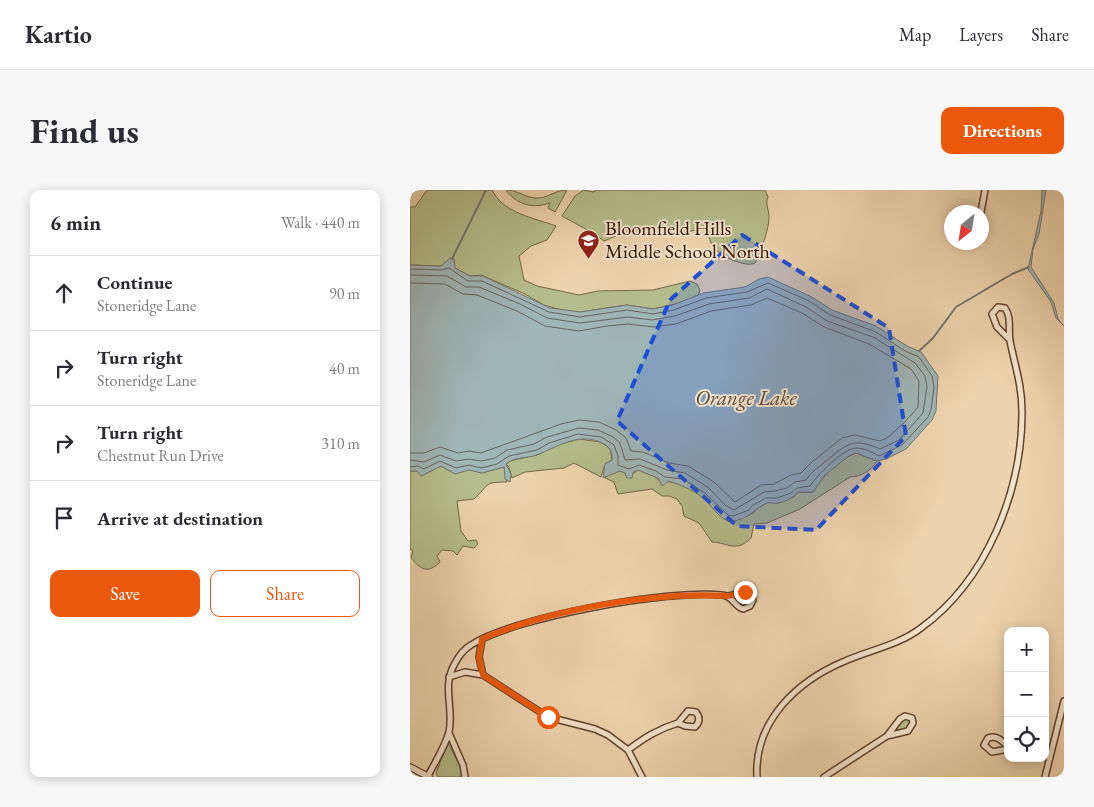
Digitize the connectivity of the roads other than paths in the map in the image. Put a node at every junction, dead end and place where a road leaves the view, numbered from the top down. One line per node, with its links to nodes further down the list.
1 (985, 190): 2 (street)
2 (982, 205)
3 (1010, 340): 3 (street); 19 (street)
4 (729, 596): 4 (street); 5 (street)
5 (482, 639): 6 (street); 7 (street)
6 (483, 675): 7 (street); 12 (street)
7 (449, 677): 10 (street)
8 (1064, 701): 13 (street)
9 (678, 723): 12 (street)
10 (449, 732): 16 (street); 17 (street)
11 (888, 736): 11 (street); 20 (street)
12 (628, 750): 18 (street)
13 (1049, 752)
14 (1047, 762): 21 (street)
15 (410, 767): 16 (street)
16 (428, 777)
17 (465, 777)
18 (642, 777)
19 (757, 777)
20 (824, 777)
21 (1045, 777)

